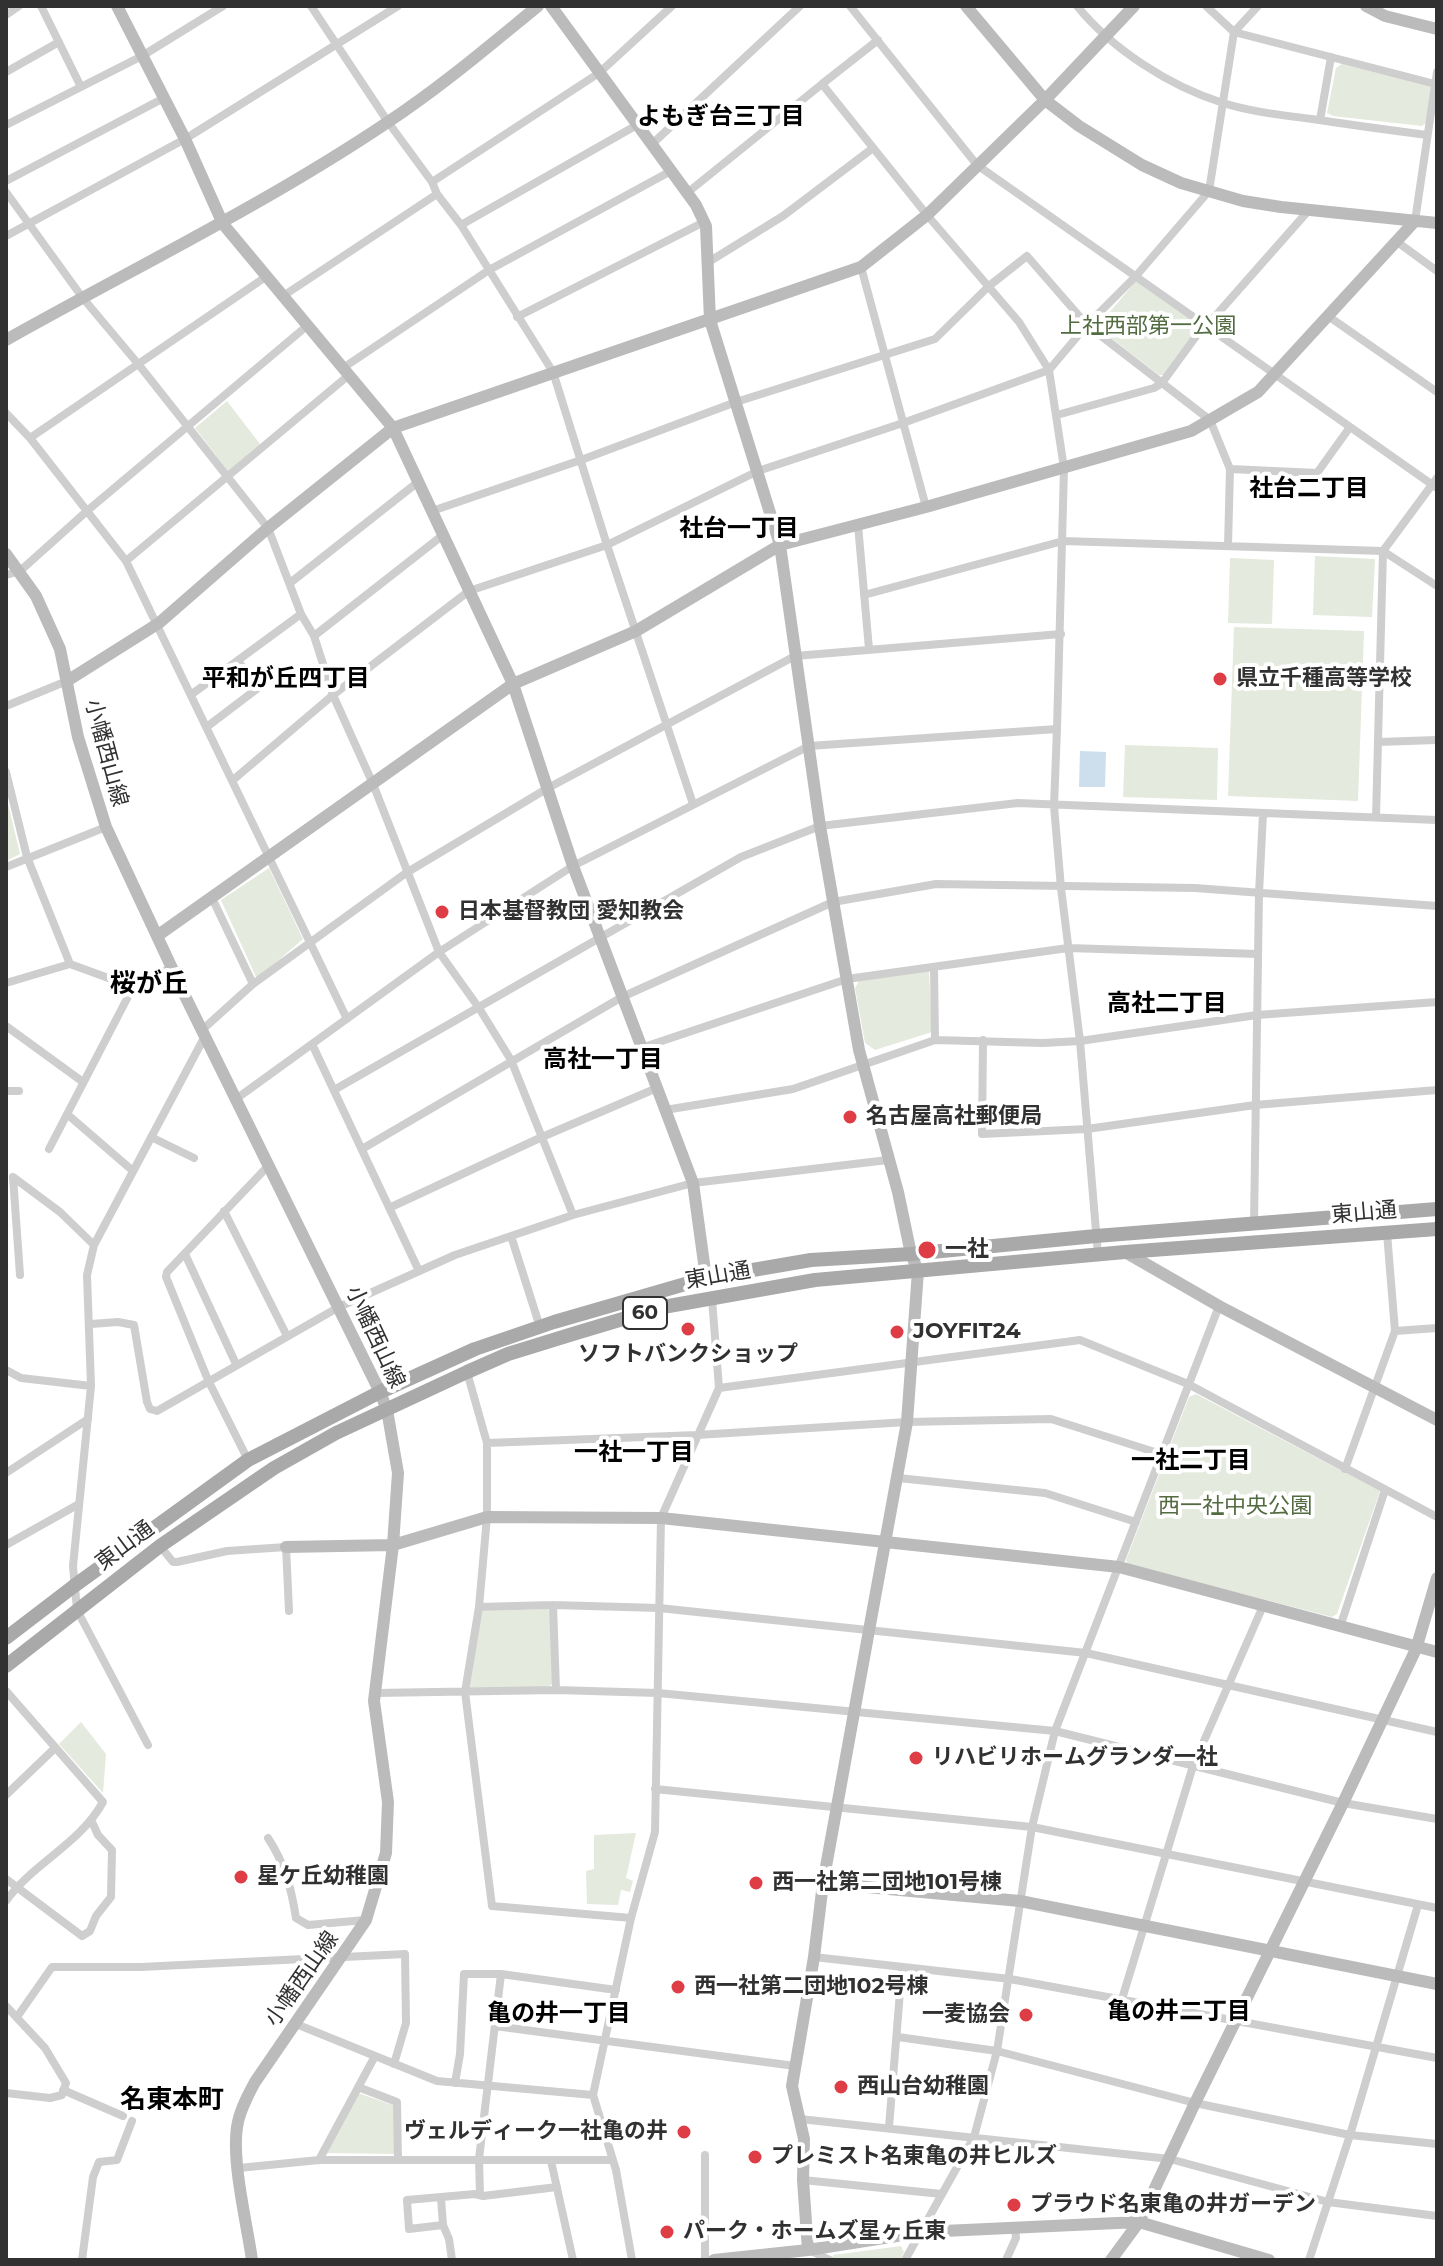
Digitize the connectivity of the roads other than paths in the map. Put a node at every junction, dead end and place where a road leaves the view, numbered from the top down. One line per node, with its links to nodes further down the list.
1 (19, 6): 18 (street)
2 (41, 6): 23 (street)
3 (117, 6): 25 (street)
4 (223, 6): 25 (street)
5 (311, 6): 24 (street)
6 (398, 6): 24 (street)
7 (538, 6): 37 (street)
8 (551, 6): 29 (street)
9 (672, 6): 29 (street)
10 (800, 6): 42 (street)
11 (850, 6): 22 (street)
12 (966, 6): 34 (street)
13 (1077, 6): 21 (street)
14 (1134, 6): 21 (street)
15 (1206, 6): 20 (street)
16 (1258, 6): 20 (street)
17 (1366, 6): 19 (street)
18 (6, 15)
19 (1437, 29)
20 (1234, 32): 26 (street); 35 (street)
21 (1105, 36): 34 (street); 35 (street)
22 (878, 40): 30 (street); 44 (street)
23 (59, 42): 27 (street); 32 (street)
24 (337, 45): 37 (street); 41 (street)
25 (142, 56): 32 (street); 33 (street)
26 (1331, 57): 31 (street); 36 (street)
27 (6, 72)
28 (1437, 72): 31 (street)
29 (599, 73): 39 (street); 47 (street)
30 (822, 84): 43 (street); 50 (street)
31 (1435, 84): 40 (street)
32 (81, 87): 38 (street)
33 (164, 98): 41 (street); 46 (street)
34 (1045, 100): 44 (street); 48 (street)
35 (1222, 102): 36 (street); 48 (street)
36 (1320, 120): 40 (street)
37 (388, 122): 47 (street); 58 (street)
38 (6, 125)
39 (637, 125): 42 (street); 59 (street)
40 (1427, 135): 54 (street)
41 (185, 139): 57 (street); 58 (street)
42 (651, 145): 45 (street)
43 (873, 148): 53 (street); 62 (street)
44 (977, 165): 53 (street); 67 (street)
45 (671, 171): 50 (street); 64 (street)
46 (6, 181)
47 (432, 182): 51 (street)
48 (1209, 191): 52 (street); 67 (street)
49 (6, 192): 57 (street)
50 (687, 193): 55 (street)
51 (437, 194): 59 (street); 69 (street)
52 (1309, 210): 54 (street); 74 (street)
53 (927, 215): 63 (street); 68 (street)
54 (1415, 221): 56 (street); 61 (street)
55 (704, 222): 62 (street); 72 (street)
56 (1437, 223)
57 (29, 224): 60 (street); 70 (street)
58 (223, 224): 66 (street); 70 (street)
59 (461, 225): 64 (street)
60 (6, 236)
61 (1396, 241): 65 (street); 71 (street)
62 (707, 263): 73 (street)
63 (861, 267): 73 (street); 78 (street)
64 (489, 270): 72 (street); 81 (street)
65 (1437, 271)
66 (267, 276): 69 (street); 79 (street)
67 (1136, 276): 74 (street); 76 (street)
68 (989, 286): 76 (street); 78 (street); 80 (street)
69 (283, 296): 75 (street)
70 (82, 297): 77 (street); 79 (street)
71 (1328, 316): 83 (street); 85 (street)
72 (517, 317): 82 (street)
73 (710, 320): 82 (street); 86 (street)
74 (1205, 324): 83 (street); 84 (street)
75 (308, 325): 81 (street); 92 (street)
76 (1087, 325): 80 (street); 84 (street)
77 (6, 340)
78 (886, 355): 86 (street); 90 (street)
79 (139, 365): 92 (street); 94 (street)
80 (1049, 370): 88 (street); 90 (street)
81 (346, 372): 93 (street); 99 (street)
82 (553, 372): 93 (street); 95 (street)
83 (1274, 374): 89 (street); 91 (street)
84 (1162, 383): 88 (street); 89 (street)
85 (1437, 392)
86 (736, 402): 95 (street); 98 (street)
87 (6, 413): 94 (street)
88 (1057, 415): 96 (street)
89 (1210, 420): 96 (street); 97 (street)
90 (903, 423): 98 (street); 102 (street)
91 (1350, 427): 97 (street); 101 (street)
92 (188, 428): 99 (street); 103 (street)
93 (393, 428): 100 (street); 106 (street)
94 (30, 438): 103 (street)
95 (581, 460): 104 (street); 109 (street)
96 (1064, 468): 102 (street); 108 (street)
97 (1230, 469): 111 (street)
98 (758, 471): 109 (street); 110 (street)
99 (226, 477): 106 (street); 114 (street)
100 (418, 482): 104 (street); 117 (street)
101 (1435, 483): 112 (street)
102 (926, 507): 105 (street)
103 (87, 511): 114 (street); 115 (street)
104 (432, 511): 107 (street)
105 (858, 525): 110 (street); 120 (street)
106 (268, 528): 117 (street); 122 (street)
107 (443, 535): 119 (street); 125 (street)
108 (1063, 541): 111 (street); 120 (street); 124 (street)
109 (607, 545): 119 (street); 123 (street)
110 (780, 545): 123 (street); 127 (street)
111 (1228, 546): 112 (street)
112 (1383, 551): 118 (street); 138 (street)
113 (6, 554): 115 (street, 小幡西山線)
114 (126, 561): 122 (street)
115 (20, 571): 116 (street); 129 (street, 小幡西山線)
116 (6, 575)
117 (290, 583): 121 (street)
118 (1437, 586)
119 (469, 591): 130 (street); 132 (street)
120 (864, 595): 126 (street)
121 (301, 614): 125 (street); 128 (street)
122 (159, 623): 129 (street); 131 (street)
123 (636, 631): 130 (street); 134 (street)
124 (1061, 634): 126 (street); 136 (street)
125 (314, 636): 132 (street)
126 (869, 649): 127 (street)
127 (795, 656): 134 (street); 139 (street)
128 (238, 661): 131 (street); 135 (street)
129 (67, 681): 133 (street); 150 (street, 小幡西山線)
130 (513, 684): 142 (street); 143 (street)
131 (192, 694): 135 (street)
132 (333, 695): 141 (street); 142 (street)
133 (6, 706)
134 (666, 724): 143 (street); 144 (street)
135 (208, 726): 141 (street)
136 (1057, 729): 139 (street); 145 (street)
137 (1437, 740): 138 (street)
138 (1378, 742): 147 (street)
139 (809, 746): 144 (street); 149 (street)
140 (6, 772): 152 (street)
141 (233, 780): 151 (street)
142 (373, 784): 151 (street); 155 (street)
143 (548, 788): 153 (street); 155 (street)
144 (693, 804): 153 (street)
145 (1054, 806): 146 (street); 149 (street); 156 (street)
146 (1263, 814): 147 (street); 157 (street)
147 (1376, 817): 148 (street)
148 (1437, 820)
149 (820, 826): 159 (street); 161 (street)
150 (106, 827): 152 (street); 162 (street, 小幡西山線)
151 (270, 856): 158 (street); 163 (street)
152 (27, 857): 154 (street); 167 (street)
153 (573, 866): 161 (street); 165 (street)
154 (6, 867)
155 (406, 873): 163 (street); 165 (street)
156 (1061, 888): 157 (street); 159 (street); 164 (street)
157 (1259, 893): 160 (street); 166 (street)
158 (212, 898): 162 (street); 172 (street)
159 (833, 902): 170 (street); 174 (street)
160 (1437, 906)
161 (601, 935): 174 (street); 176 (street)
162 (157, 936): 168 (street, 小幡西山線)
163 (311, 942): 172 (street); 178 (street)
164 (1068, 948): 166 (street); 169 (street); 183 (street)
165 (439, 952): 176 (street); 178 (street)
166 (1258, 954): 177 (street)
167 (70, 964): 171 (street); 173 (street)
168 (172, 967): 173 (street); 180 (street, 小幡西山線)
169 (934, 967): 170 (street); 181 (street)
170 (847, 979): 185 (street); 187 (street)
171 (6, 983)
172 (253, 984): 180 (street)
173 (133, 987): 188 (street)
174 (622, 997): 185 (street); 186 (street)
175 (1437, 1002): 177 (street)
176 (479, 1008): 186 (street); 190 (street)
177 (1257, 1015): 183 (street); 195 (street)
178 (347, 1019): 184 (street)
179 (6, 1026): 188 (street)
180 (204, 1033): 194 (street, 小幡西山線); 199 (street)
181 (935, 1040): 182 (street); 187 (street)
182 (983, 1040): 183 (street); 198 (street)
183 (1080, 1041): 198 (street)
184 (312, 1044): 190 (street); 194 (street)
185 (641, 1048): 189 (street)
186 (511, 1060): 200 (street); 202 (street)
187 (863, 1065): 196 (street); 204 (street)
188 (83, 1082): 197 (street)
189 (657, 1088): 196 (street); 200 (street)
190 (334, 1090): 202 (street)
191 (1437, 1090): 195 (street)
192 (6, 1091): 193 (street)
193 (19, 1091)
194 (236, 1099): 205 (street, 小幡西山線)
195 (1255, 1105): 198 (street); 213 (street)
196 (665, 1110): 208 (street)
197 (67, 1114): 201 (street); 206 (street)
198 (1087, 1129): 217 (street)
199 (151, 1137): 203 (street); 206 (street)
200 (542, 1137): 209 (street); 212 (street)
201 (49, 1149)
202 (362, 1149): 209 (street)
203 (194, 1158)
204 (888, 1160): 208 (street); 221 (street)
205 (269, 1165): 211 (street); 229 (street, 小幡西山線)
206 (133, 1171): 218 (street)
207 (10, 1174): 218 (street); 225 (street)
208 (693, 1183): 212 (street); 226 (street)
209 (389, 1208): 223 (street)
210 (1437, 1209): 213 (main road, 東山通 / 60)
211 (224, 1211): 220 (street); 234 (street)
212 (573, 1215): 216 (street)
213 (1254, 1223): 217 (main road, 東山通 / 60)
214 (1437, 1229): 215 (main road, 東山通 / 60)
215 (1387, 1233): 219 (main road, 東山通 / 60); 233 (street)
216 (511, 1236): 223 (street); 231 (street)
217 (1096, 1236): 221 (main road, 東山通 / 60); 222 (street)
218 (94, 1245): 230 (street)
219 (1125, 1252): 222 (main road, 東山通 / 60); 228 (street)
220 (185, 1254): 236 (street); 239 (street)
221 (911, 1254): 224 (street); 226 (main road, 東山通 / 60)
222 (1098, 1255): 224 (main road, 東山通 / 60)
223 (419, 1271): 229 (street)
224 (918, 1271): 227 (main road, 東山通 / 60); 235 (street)
225 (20, 1275)
226 (706, 1278): 231 (main road, 東山通 / 60)
227 (712, 1299): 238 (main road, 東山通 / 60); 242 (street)
228 (1219, 1306): 240 (street); 243 (street)
229 (339, 1307): 234 (street); 244 (street, 小幡西山線)
230 (91, 1324): 239 (street); 241 (street)
231 (540, 1327): 244 (main road, 東山通 / 60)
232 (1437, 1328): 233 (street)
233 (1395, 1331): 243 (street)
234 (287, 1336): 236 (street)
235 (911, 1363): 240 (street); 242 (street); 248 (street)
236 (236, 1364): 239 (street)
237 (6, 1370): 241 (street)
238 (467, 1372): 245 (main road, 東山通 / 60); 250 (street)
239 (208, 1380): 252 (street)
240 (1188, 1384): 251 (street); 253 (street)
241 (91, 1386): 246 (street)
242 (719, 1388): 249 (street)
243 (1375, 1389): 247 (street); 253 (street)
244 (380, 1392): 245 (street, 小幡西山線); 252 (main road, 東山通 / 60)
245 (387, 1410): 264 (street, 小幡西山線); 265 (main road, 東山通 / 60)
246 (88, 1419): 254 (street); 257 (street)
247 (1437, 1420)
248 (907, 1422): 249 (street); 251 (street); 255 (street)
249 (697, 1435): 250 (street); 260 (street)
250 (487, 1443): 258 (street)
251 (1161, 1454): 261 (street)
252 (248, 1460): 269 (main road, 東山通 / 60)
253 (1345, 1469): 256 (street)
254 (6, 1473)
255 (898, 1478): 261 (street); 262 (street)
256 (1385, 1490): 259 (street); 276 (street)
257 (79, 1504): 263 (street); 269 (street)
258 (487, 1517): 260 (street); 264 (street); 272 (street)
259 (1437, 1517)
260 (661, 1518): 262 (street); 273 (street)
261 (1136, 1522): 267 (street)
262 (887, 1541): 267 (street); 277 (street)
263 (6, 1545)
264 (393, 1545): 266 (street); 287 (street, 小幡西山線)
265 (160, 1546): 266 (street); 274 (main road, 東山通 / 60)
266 (286, 1547): 275 (street)
267 (1119, 1567): 271 (street); 281 (street)
268 (1437, 1578): 279 (street)
269 (74, 1586): 274 (street); 278 (main road, 東山通 / 60)
270 (553, 1605): 272 (street); 273 (street); 284 (street)
271 (1263, 1606): 276 (street); 283 (street)
272 (479, 1607): 286 (street)
273 (659, 1608): 277 (street); 288 (street)
274 (77, 1610): 282 (main road, 東山通 / 60); 293 (street)
275 (289, 1611)
276 (1340, 1627): 279 (street)
277 (868, 1630): 281 (street); 289 (street)
278 (6, 1637)
279 (1416, 1649): 280 (street); 290 (street)
280 (1437, 1652)
281 (1086, 1653): 283 (street); 291 (street)
282 (6, 1666)
283 (1227, 1685): 290 (street); 295 (street)
284 (556, 1690): 286 (street); 288 (street)
285 (6, 1691): 294 (street)
286 (465, 1692): 287 (street); 313 (street)
287 (375, 1693): 314 (street, 小幡西山線)
288 (658, 1693): 289 (street); 296 (street)
289 (855, 1711): 291 (street); 299 (street)
290 (1384, 1719): 292 (street); 298 (street)
291 (1055, 1731): 295 (street); 302 (street)
292 (1437, 1732)
293 (148, 1745)
294 (55, 1748): 297 (street); 301 (street)
295 (1193, 1766): 298 (street); 304 (street)
296 (655, 1789): 299 (street); 313 (street)
297 (6, 1795)
298 (1343, 1803): 300 (street); 306 (street)
299 (837, 1807): 302 (street); 307 (street)
300 (1437, 1819)
301 (92, 1822): 308 (street); 308 (street)
302 (1032, 1827): 304 (street); 310 (street)
303 (268, 1838): 314 (street)
304 (1165, 1853): 306 (street); 315 (street)
305 (6, 1879): 308 (street)
306 (1305, 1882): 311 (street); 316 (street)
307 (823, 1883): 310 (street); 317 (street)
308 (16, 1886): 309 (street)
309 (6, 1901)
310 (1020, 1901): 315 (street); 322 (street)
311 (1418, 1905): 312 (street); 321 (street)
312 (1437, 1908)
313 (631, 1918): 324 (street)
314 (366, 1920): 318 (street, 小幡西山線)
315 (1142, 1926): 316 (street); 325 (street)
316 (1270, 1952): 321 (street); 328 (street)
317 (814, 1957): 319 (street); 338 (street)
318 (342, 1958): 327 (street); 329 (street, 小幡西山線); 337 (street)
319 (902, 1967): 322 (street); 331 (street)
320 (501, 1974): 324 (street); 330 (street); 339 (street)
321 (1398, 1977): 323 (street); 333 (street)
322 (1010, 1979): 325 (street); 334 (street)
323 (1437, 1984)
324 (616, 1990): 332 (street)
325 (1122, 1999): 328 (street)
326 (6, 2006): 327 (street)
327 (17, 2017): 342 (street)
328 (1237, 2021): 333 (street); 345 (street)
329 (296, 2024): 335 (street); 358 (street, 小幡西山線)
330 (495, 2026): 332 (street); 341 (street)
331 (898, 2037): 334 (street); 347 (street)
332 (605, 2041): 338 (street); 344 (street)
333 (1376, 2048): 336 (street); 348 (street)
334 (997, 2051): 345 (street); 349 (street)
335 (375, 2056): 337 (street); 340 (street)
336 (1437, 2058)
337 (394, 2064): 339 (street)
338 (795, 2066): 346 (street)
339 (455, 2083): 341 (street)
340 (358, 2087): 354 (street); 355 (street)
341 (487, 2087): 344 (street); 352 (street)
342 (63, 2090): 343 (street); 371 (street)
343 (6, 2093)
344 (593, 2095): 356 (street)
345 (1195, 2103): 348 (street); 353 (street)
346 (800, 2119): 347 (street); 359 (street)
347 (889, 2127): 349 (street)
348 (1350, 2135): 350 (street); 364 (street)
349 (974, 2137): 353 (street); 361 (street)
350 (1437, 2144)
351 (705, 2155): 376 (street)
352 (479, 2159): 355 (street); 357 (street); 362 (street)
353 (1170, 2159): 364 (street); 366 (street)
354 (319, 2160): 355 (street); 358 (street)
355 (398, 2160)
356 (613, 2160): 357 (street); 375 (street)
357 (551, 2161): 360 (street)
358 (239, 2168): 372 (street, 小幡西山線)
359 (803, 2180): 361 (street); 370 (street)
360 (557, 2187): 362 (street); 374 (street)
361 (942, 2194): 369 (street)
362 (480, 2195): 363 (street)
363 (441, 2198): 367 (street); 367 (street)
364 (1328, 2202): 365 (street); 383 (street)
365 (1437, 2216)
366 (1139, 2222): 368 (street); 381 (street); 382 (street)
367 (443, 2225): 373 (street)
368 (1015, 2226): 369 (street); 380 (street)
369 (922, 2232): 370 (street); 379 (street)
370 (808, 2250): 377 (street); 378 (street)
371 (82, 2260)
372 (252, 2260)
373 (452, 2260)
374 (573, 2260)
375 (632, 2260)
376 (705, 2260)
377 (714, 2260)
378 (830, 2260)
379 (905, 2260)
380 (1006, 2260)
381 (1111, 2260)
382 (1269, 2260)
383 (1309, 2260)

